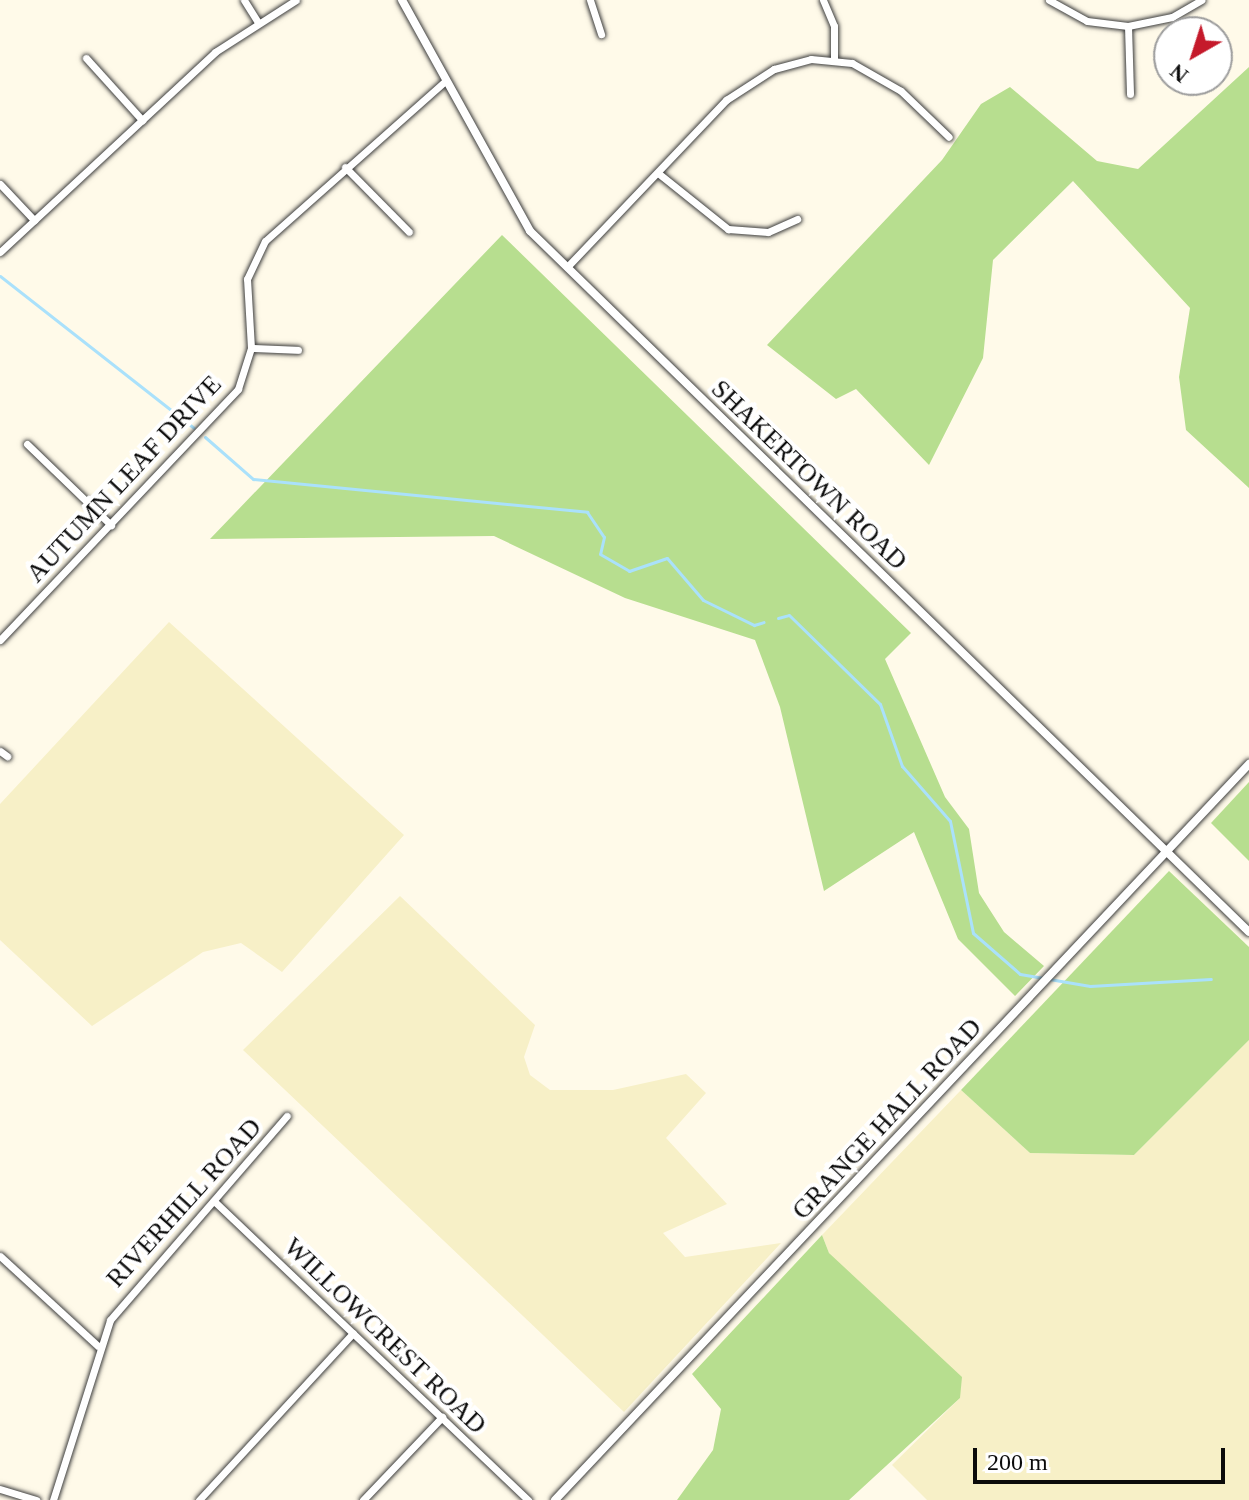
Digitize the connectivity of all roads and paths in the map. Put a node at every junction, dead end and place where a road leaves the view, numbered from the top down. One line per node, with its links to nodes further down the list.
1 (244, 0): 8 (street)
2 (296, 0): 8 (street)
3 (402, 0): 13 (street, SHAKERTOWN ROAD)
4 (590, 0): 10 (street)
5 (823, 0): 12 (street)
6 (1049, 0): 9 (street)
7 (1201, 0): 9 (street)
8 (257, 21): 15 (street)
9 (1128, 26): 14 (street)
10 (601, 34)
11 (86, 58): 15 (street)
12 (834, 59): 16 (street); 18 (street)
13 (445, 81): 17 (street, AUTUMN LEAF DRIVE); 24 (street, SHAKERTOWN ROAD)
14 (1130, 94)
15 (142, 120): 21 (street)
16 (949, 137)
17 (345, 167): 22 (street); 25 (street, AUTUMN LEAF DRIVE)
18 (658, 173): 20 (street); 24 (street)
19 (0, 184): 21 (street)
20 (797, 219)
21 (34, 220): 23 (street)
22 (409, 232)
23 (0, 252)
24 (567, 267): 31 (street, SHAKERTOWN ROAD)
25 (251, 348): 26 (street); 28 (street, AUTUMN LEAF DRIVE)
26 (298, 350)
27 (27, 444): 28 (street)
28 (111, 525): 29 (street, AUTUMN LEAF DRIVE)
29 (0, 640)
30 (1249, 764): 31 (street, GRANGE HALL ROAD)
31 (1167, 851): 32 (street, SHAKERTOWN ROAD); 45 (street, GRANGE HALL ROAD)
32 (1249, 932)
33 (287, 1116): 34 (street, RIVERHILL ROAD)
34 (214, 1201): 36 (street, WILLOWCREST ROAD); 37 (street, RIVERHILL ROAD)
35 (0, 1256): 37 (street)
36 (353, 1333): 38 (street, WILLOWCREST ROAD); 42 (street)
37 (98, 1346): 41 (street, RIVERHILL ROAD)
38 (442, 1417): 43 (street); 44 (street, WILLOWCREST ROAD)
39 (0, 1489): 40 (street)
40 (36, 1500)
41 (53, 1500)
42 (199, 1500)
43 (363, 1500)
44 (528, 1500)
45 (555, 1500)

